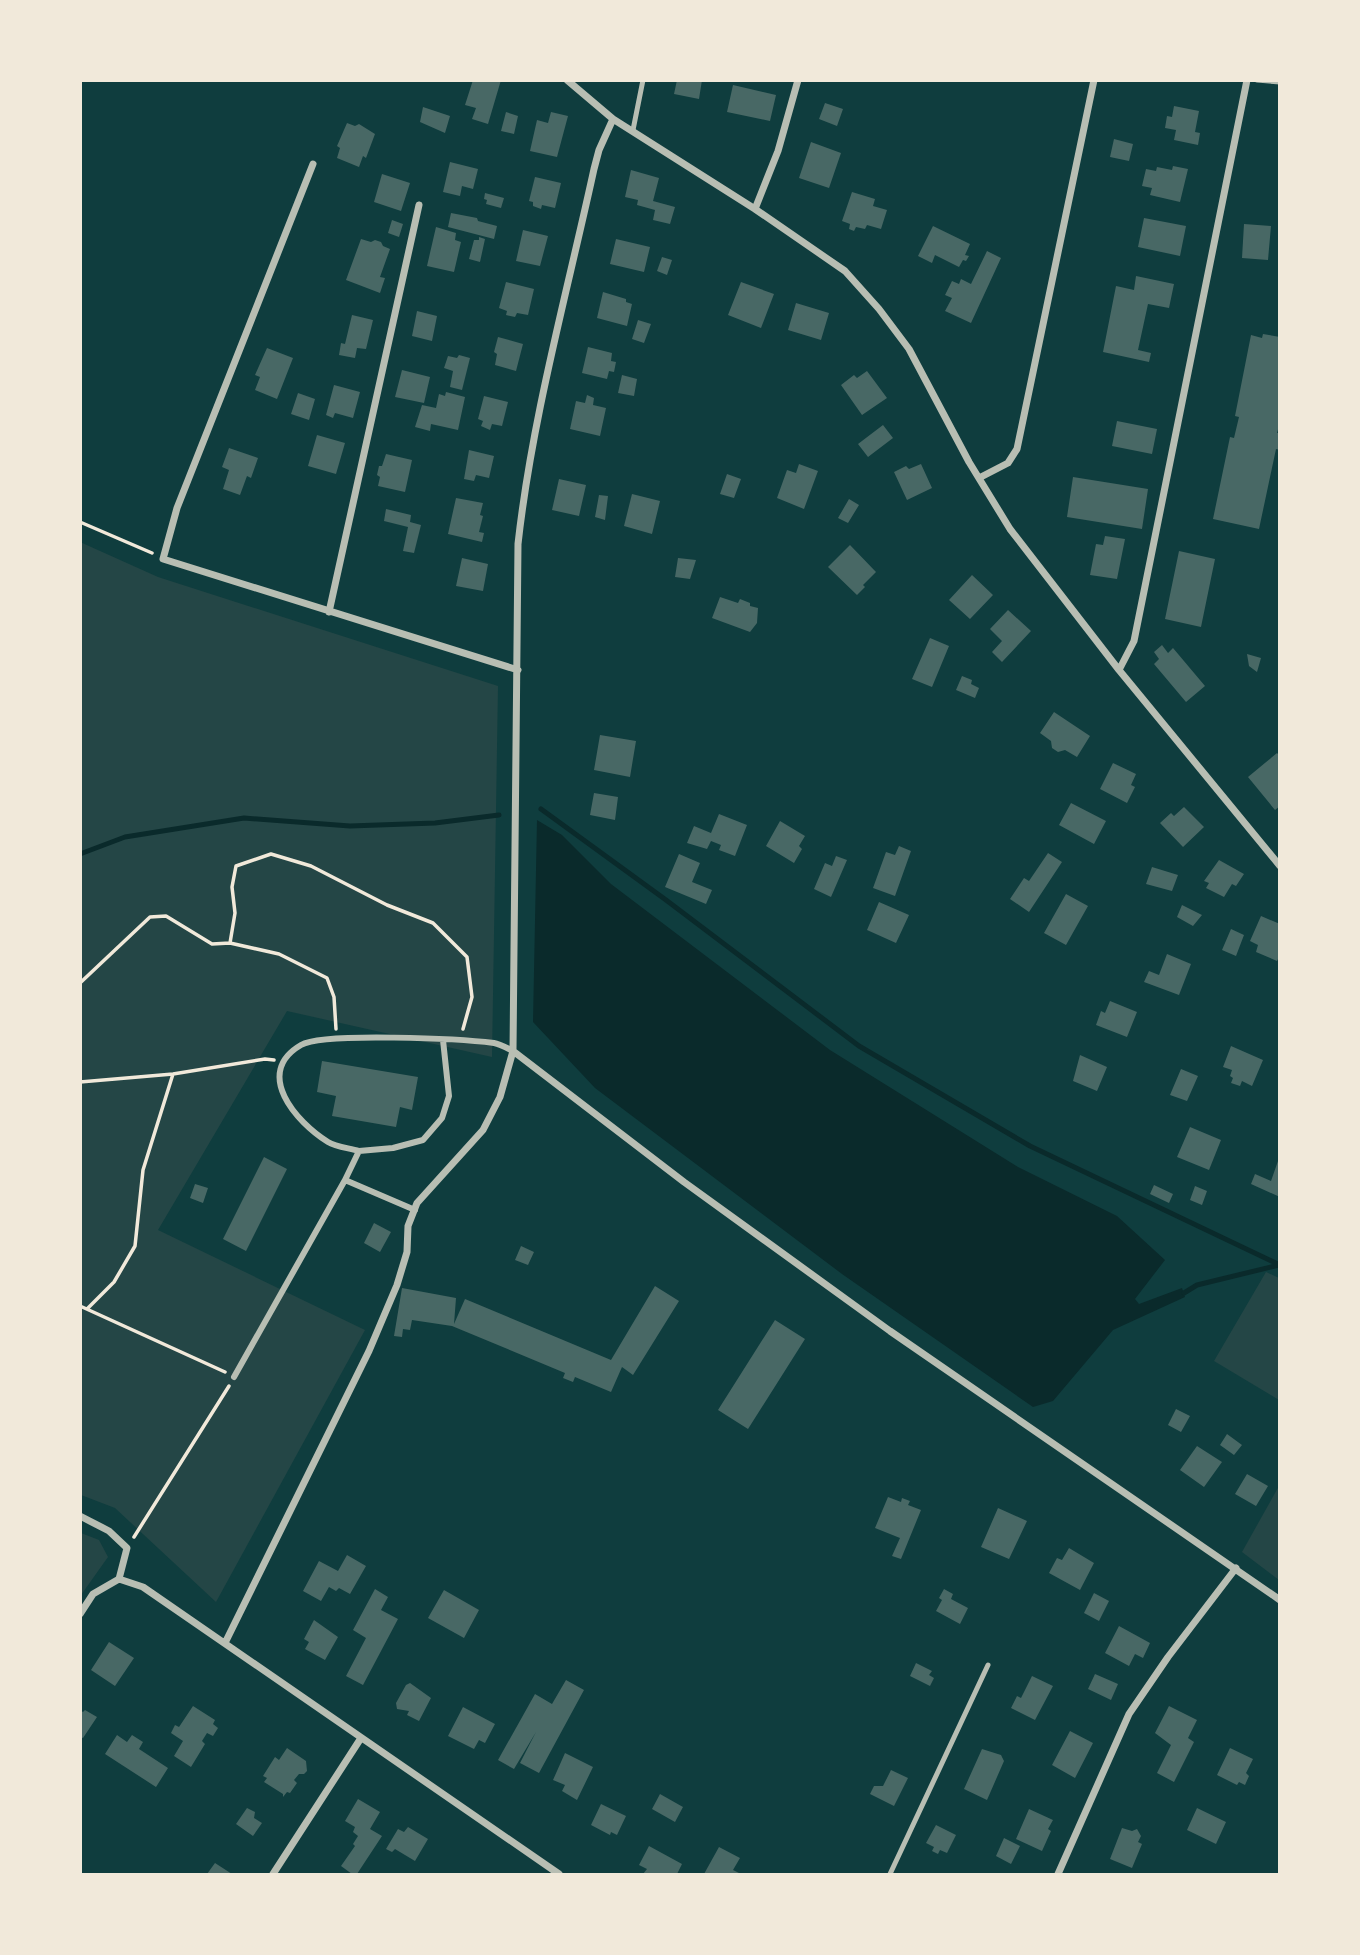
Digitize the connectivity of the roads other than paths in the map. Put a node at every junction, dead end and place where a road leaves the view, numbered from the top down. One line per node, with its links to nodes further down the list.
1 (568, 80): 8 (street)
2 (643, 80): 9 (lane)
3 (798, 80): 12 (street)
4 (1094, 80): 13 (street)
5 (1247, 80): 16 (street)
6 (1257, 80): 7 (lane)
7 (1279, 82)
8 (612, 119): 9 (street); 15 (street)
9 (633, 130): 12 (street)
10 (313, 164): 14 (street)
11 (419, 205): 14 (street)
12 (755, 209): 13 (street)
13 (979, 478): 16 (street)
14 (329, 612): 15 (street)
15 (518, 670): 19 (street)
16 (1119, 670): 17 (street)
17 (1279, 866)
18 (443, 1040): 19 (street); 20 (street); 20 (street)
19 (513, 1051): 22 (street); 25 (street)
20 (359, 1151): 21 (street)
21 (345, 1180): 22 (street); 23 (street)
22 (415, 1210): 29 (street)
23 (234, 1377)
24 (80, 1517): 26 (street)
25 (1236, 1568): 27 (street); 35 (street)
26 (119, 1578): 28 (street); 29 (street)
27 (1279, 1600)
28 (80, 1615)
29 (225, 1643): 31 (street)
30 (988, 1665): 34 (lane)
31 (361, 1738): 32 (street); 33 (street)
32 (273, 1874)
33 (559, 1874)
34 (890, 1874)
35 (1058, 1874)

